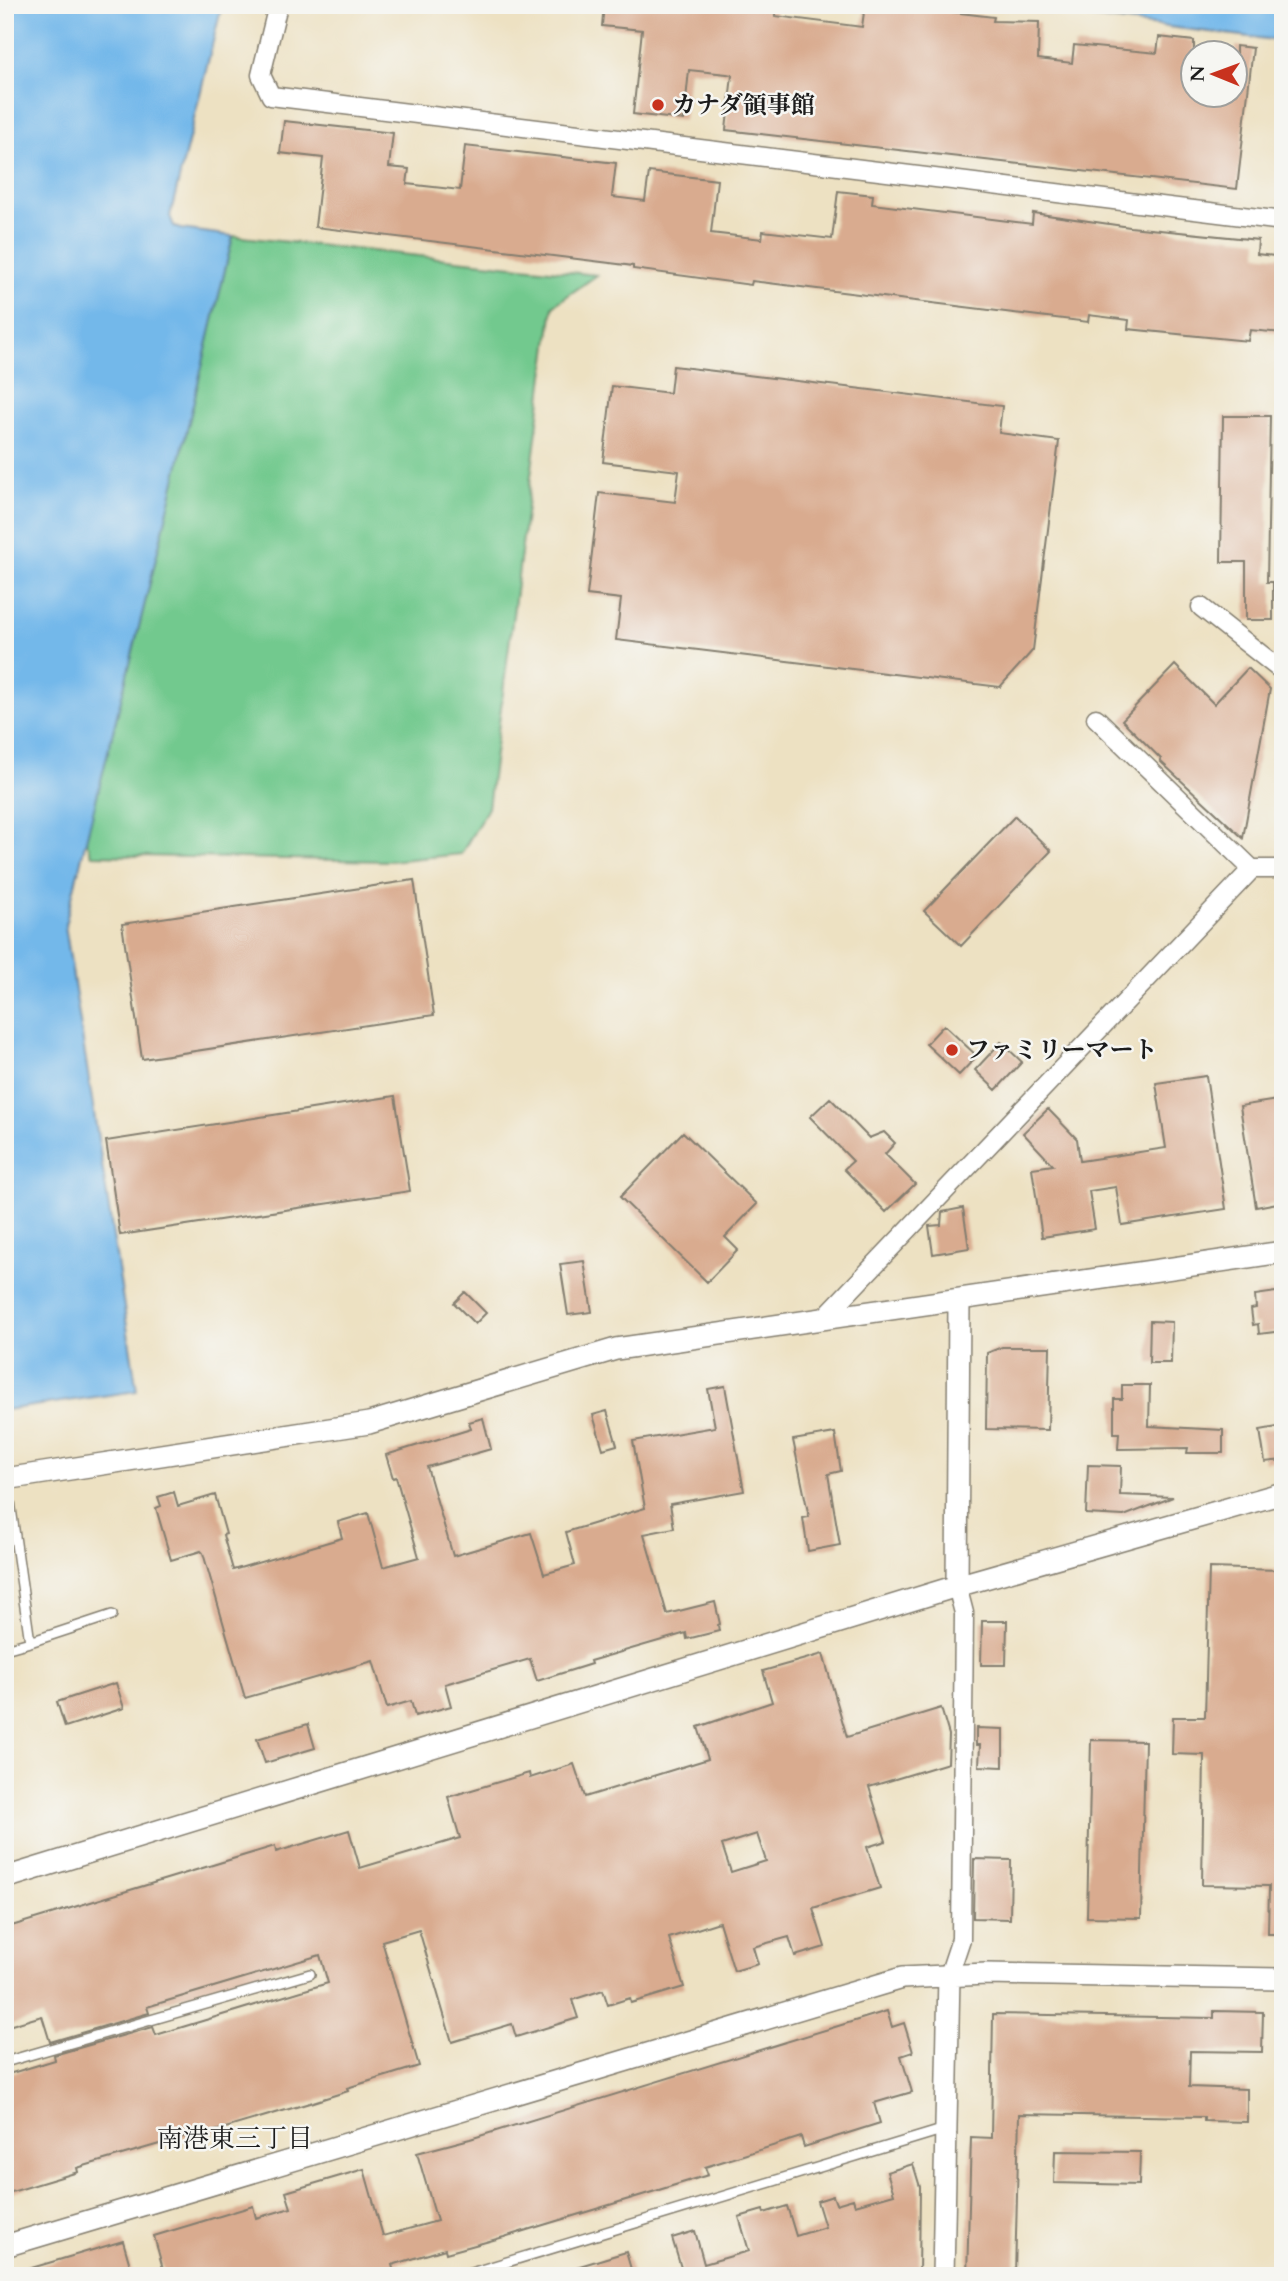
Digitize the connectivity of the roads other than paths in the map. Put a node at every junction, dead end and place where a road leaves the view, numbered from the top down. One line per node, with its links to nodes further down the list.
1 (278, 5): 2 (street)
2 (1283, 221)
3 (1201, 607): 4 (street)
4 (1283, 667)
5 (1096, 718): 6 (street)
6 (1252, 869): 7 (street); 10 (street)
7 (1283, 869)
8 (1283, 1252): 9 (street)
9 (959, 1301): 10 (street); 13 (street)
10 (823, 1319): 11 (street)
11 (6, 1478): 15 (lane)
12 (1283, 1493): 13 (street)
13 (957, 1586): 17 (street); 19 (street)
14 (112, 1615): 15 (lane)
15 (30, 1642): 16 (lane)
16 (5, 1649)
17 (5, 1878)
18 (310, 1974): 21 (lane)
19 (949, 1975): 20 (street); 22 (street); 23 (street)
20 (1283, 1979)
21 (5, 2063)
22 (946, 2129): 24 (lane); 25 (street)
23 (5, 2246)
24 (461, 2276)
25 (943, 2276)

